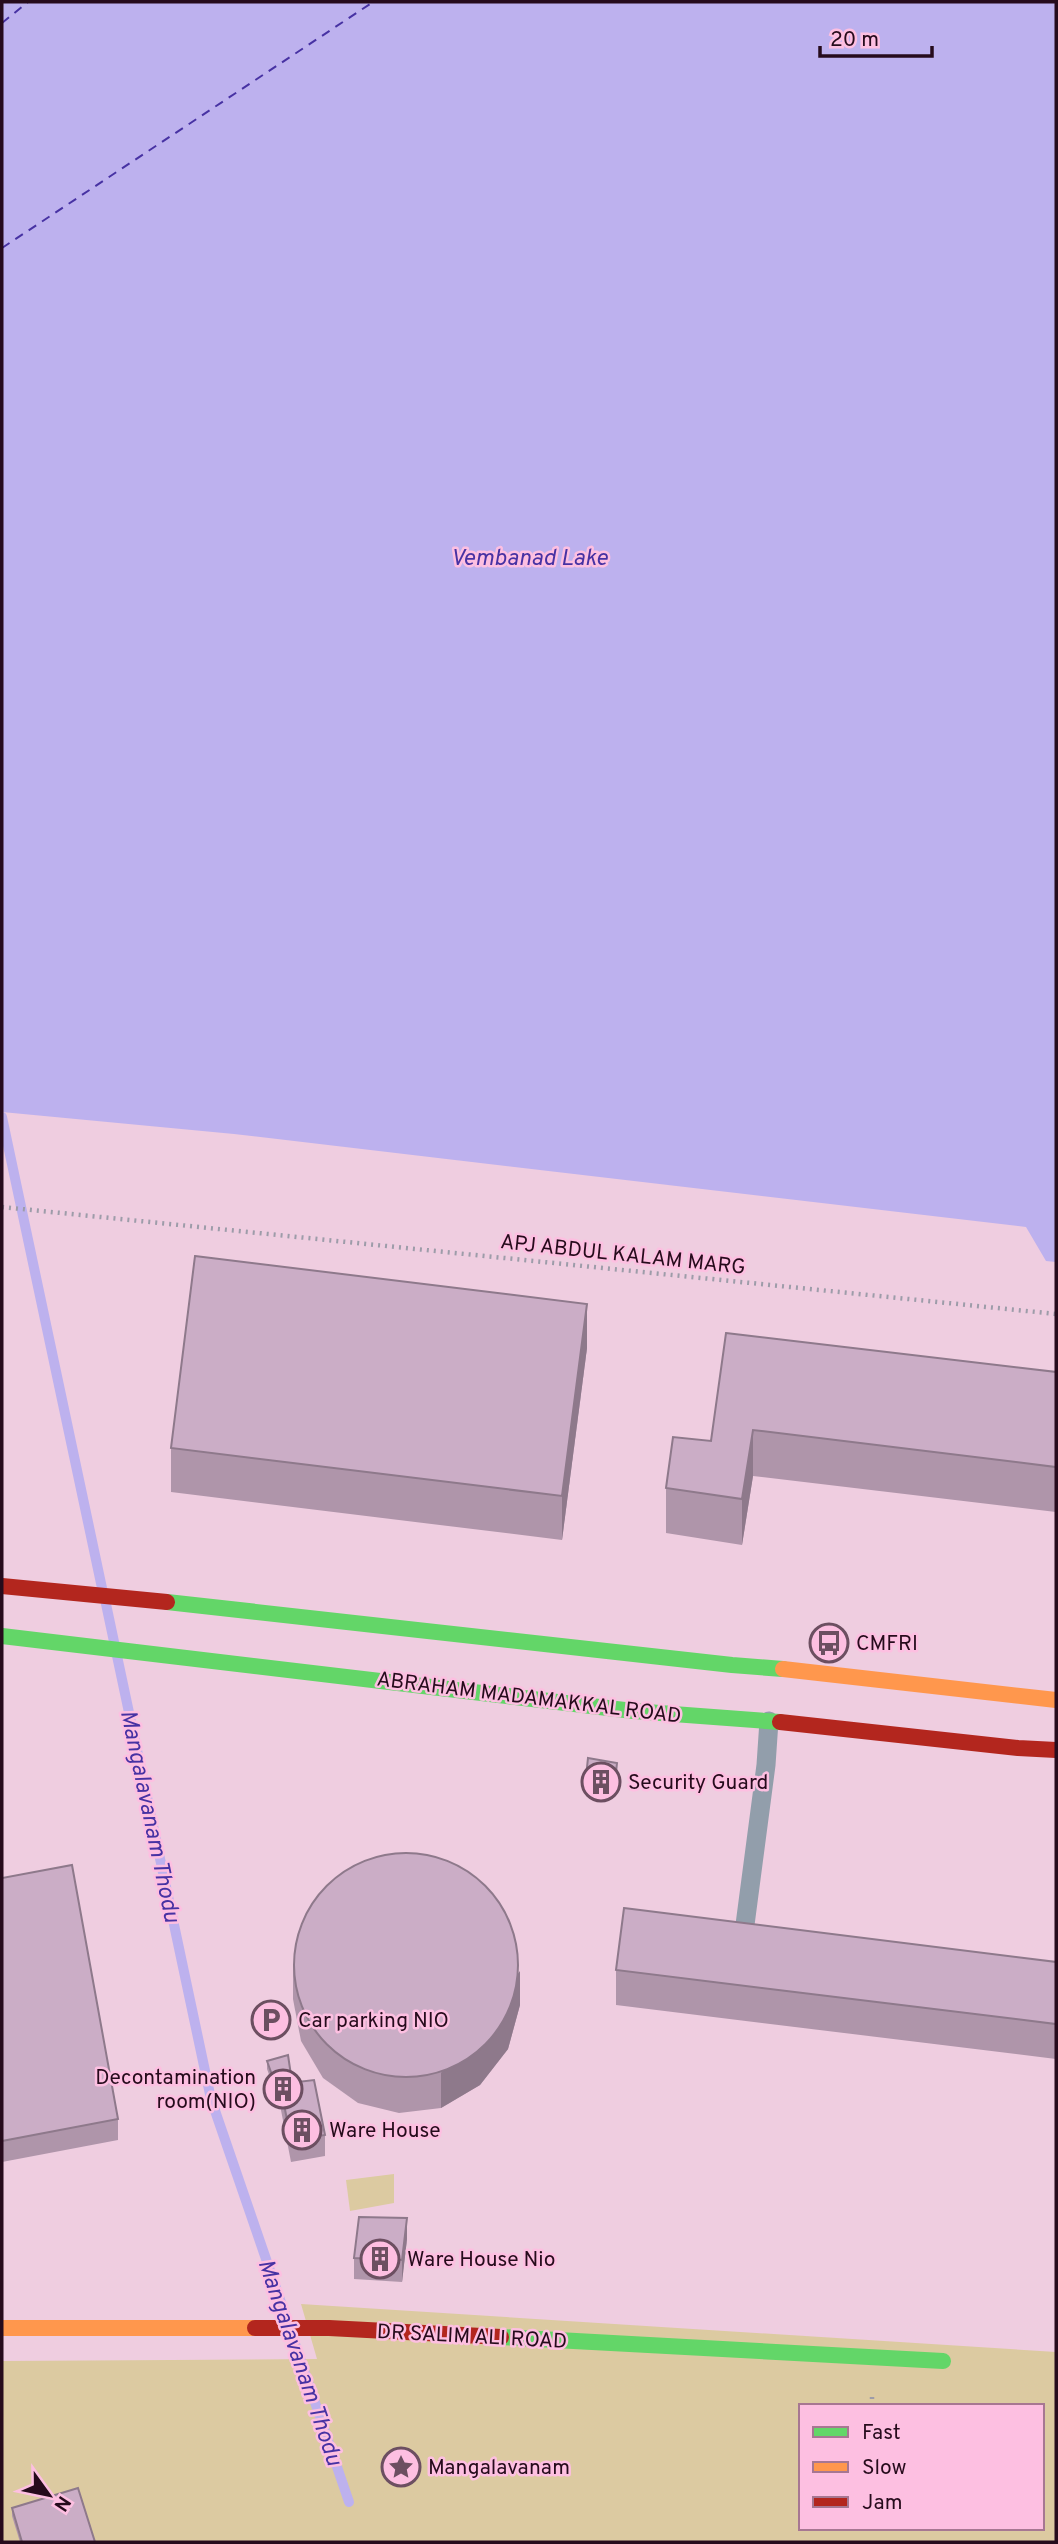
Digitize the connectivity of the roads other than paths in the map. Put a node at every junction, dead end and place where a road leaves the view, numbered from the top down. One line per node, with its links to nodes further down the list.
1 (2, 1586): 3 (main road)
2 (2, 1636): 4 (main road, ABRAHAM MADAMAKKAL ROAD)
3 (1056, 1700)
4 (769, 1721): 5 (main road, ABRAHAM MADAMAKKAL ROAD); 6 (lane)
5 (1056, 1750)
6 (770, 1942)
7 (2, 2328): 8 (main road, DR SALIM ALI ROAD)
8 (943, 2361)

